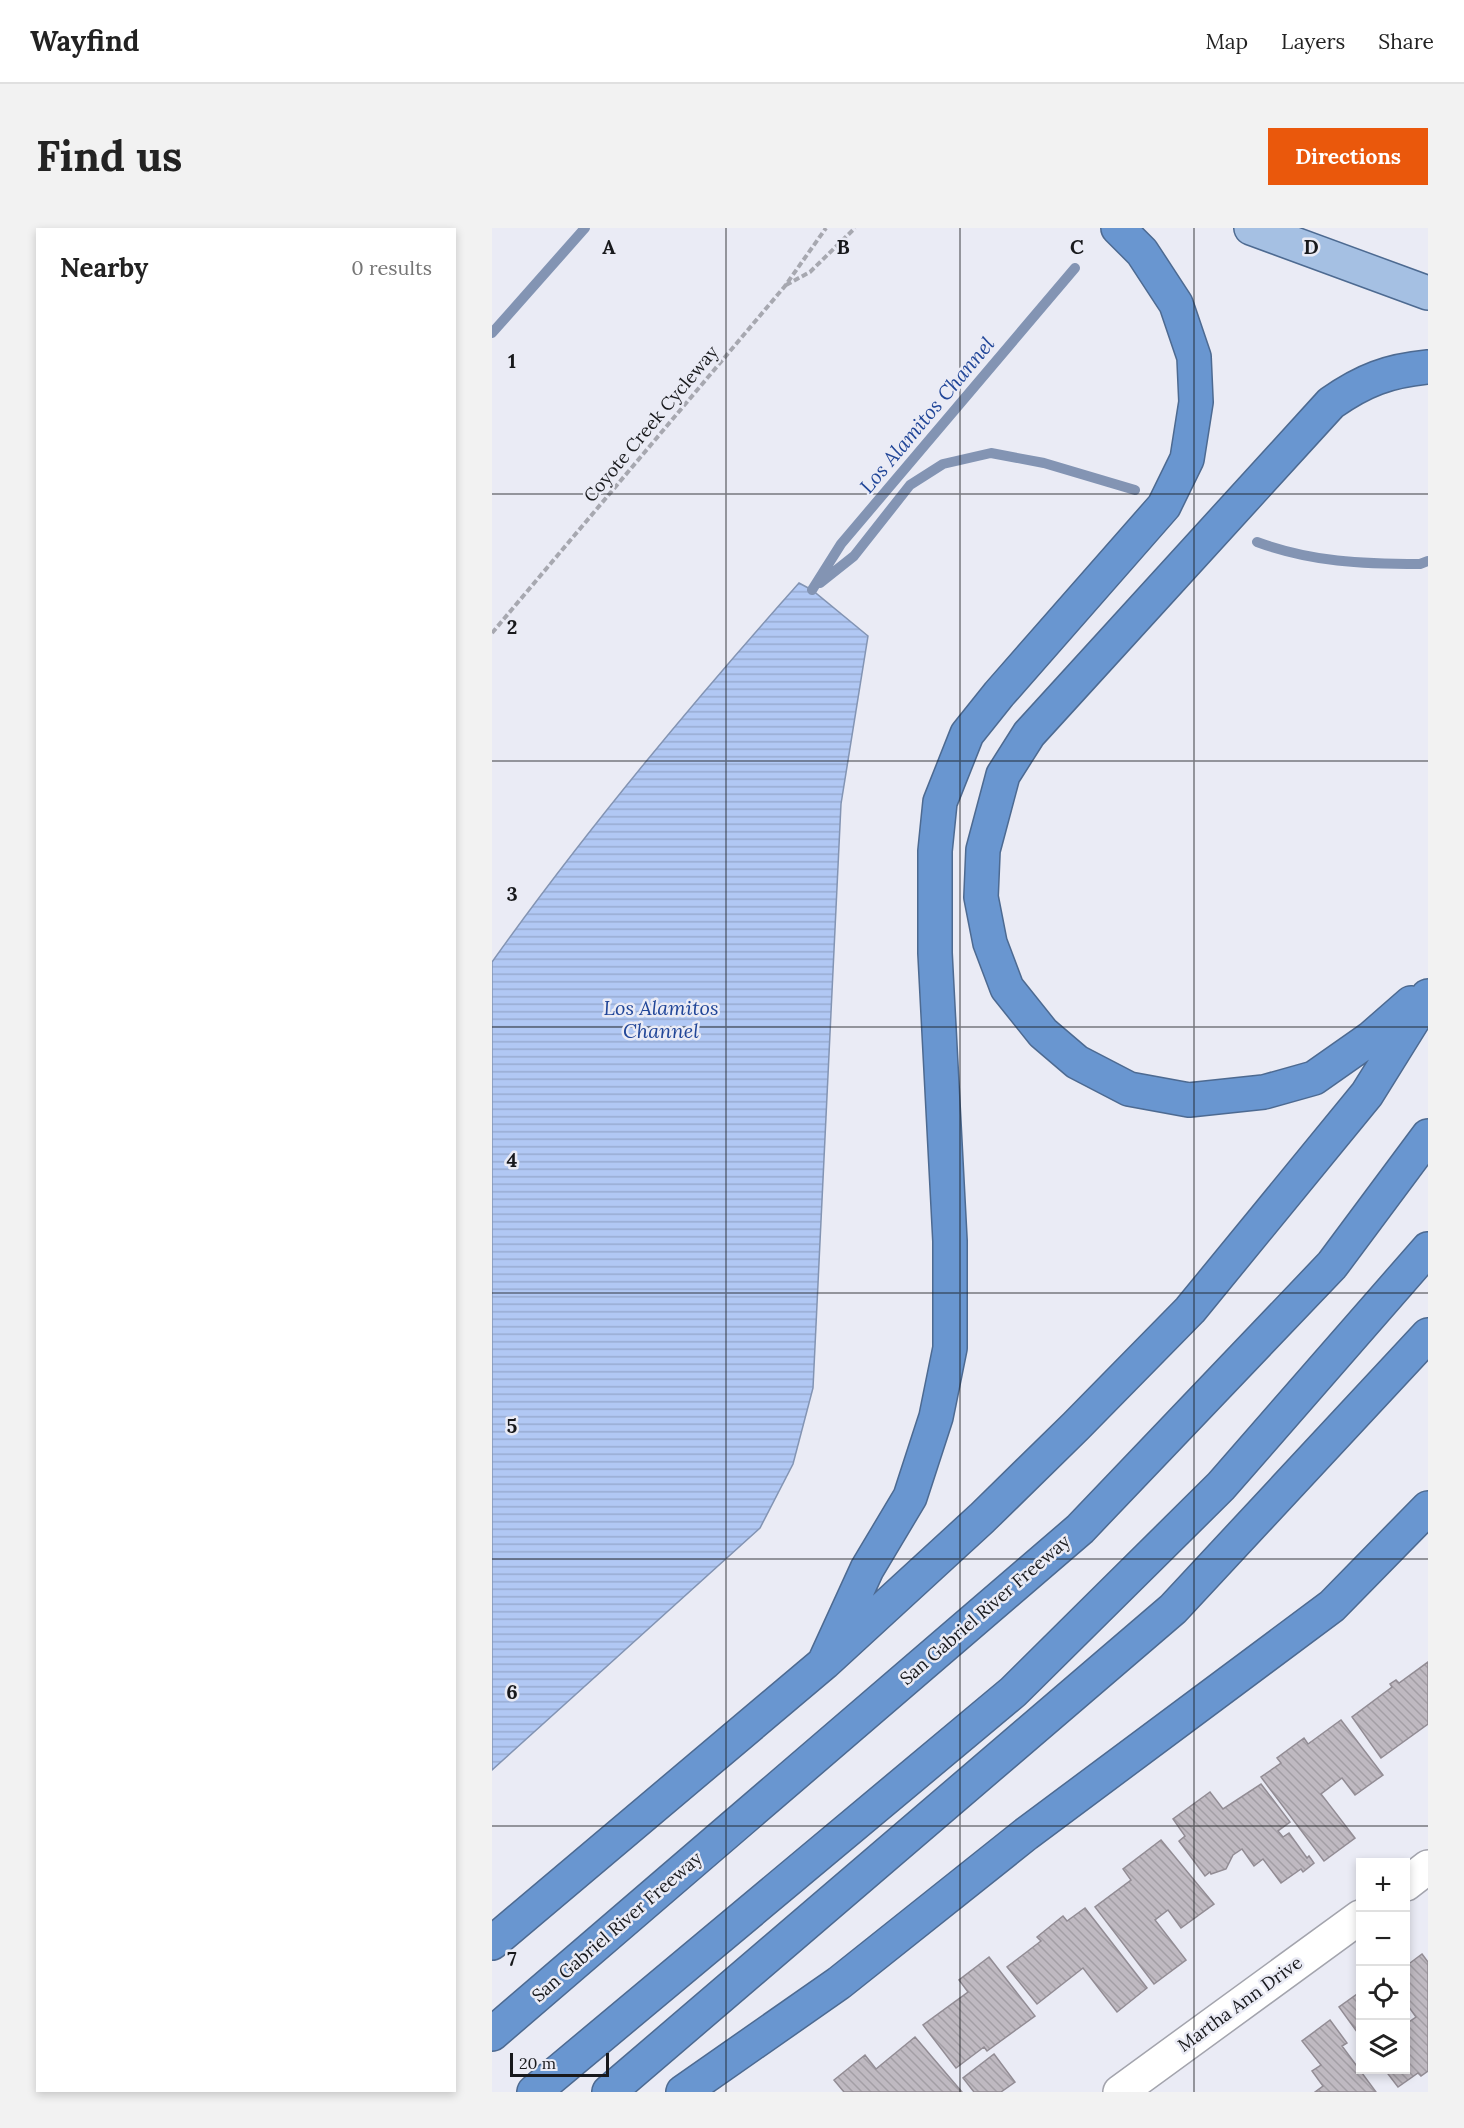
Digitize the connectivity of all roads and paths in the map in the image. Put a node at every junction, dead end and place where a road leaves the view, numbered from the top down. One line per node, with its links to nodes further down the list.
1 (826, 228): 5 (path, Coyote Creek Cycleway)
2 (855, 228): 5 (path)
3 (1118, 228): 15 (highway)
4 (1251, 228): 6 (main road)
5 (785, 286): 8 (path, Coyote Creek Cycleway)
6 (1428, 293)
7 (1428, 367): 9 (highway)
8 (492, 633)
9 (1428, 987)
10 (1428, 996): 15 (highway)
11 (1428, 1136): 20 (highway, San Gabriel River Freeway)
12 (1428, 1249): 21 (highway)
13 (1428, 1335): 22 (highway)
14 (1428, 1508): 23 (highway)
15 (824, 1663): 19 (highway)
16 (1428, 1868): 17 (street)
17 (1410, 1881)
18 (1356, 1920): 24 (street, Martha Ann Drive)
19 (492, 1943)
20 (492, 2034)
21 (534, 2092)
22 (609, 2092)
23 (683, 2092)
24 (1120, 2092)

